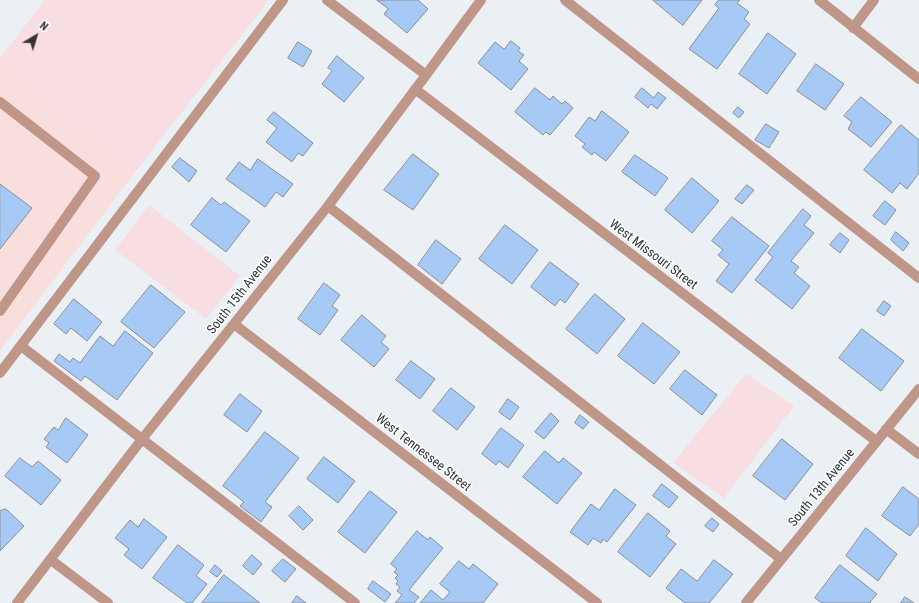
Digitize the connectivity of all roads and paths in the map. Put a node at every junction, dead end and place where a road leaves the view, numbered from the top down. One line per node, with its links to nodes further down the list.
1 (283, 0): 16 (street)
2 (327, 0): 8 (street)
3 (481, 0): 8 (street, South 15th Avenue)
4 (565, 0): 13 (street)
5 (819, 0): 7 (street)
6 (874, 0): 7 (street)
7 (853, 28): 9 (street)
8 (426, 75): 10 (street, South 15th Avenue)
9 (919, 79)
10 (415, 90): 12 (street, South 15th Avenue); 21 (street, West Missouri Street)
11 (0, 102): 14 (street)
12 (328, 206): 15 (street, South 15th Avenue); 23 (street)
13 (919, 278)
14 (0, 311)
15 (234, 324): 20 (street, South 15th Avenue); 28 (street, West Tennessee Street)
16 (20, 346): 17 (street); 20 (street)
17 (0, 373)
18 (919, 389): 19 (street, South 13th Avenue)
19 (886, 429): 21 (street, South 13th Avenue); 22 (street)
20 (142, 439): 24 (street, South 15th Avenue); 27 (street)
21 (876, 441): 23 (street, South 13th Avenue)
22 (919, 454)
23 (781, 559): 29 (street, South 13th Avenue)
24 (50, 560): 25 (street, South 15th Avenue); 26 (street)
25 (17, 603)
26 (108, 603)
27 (355, 603)
28 (597, 603)
29 (746, 603)

